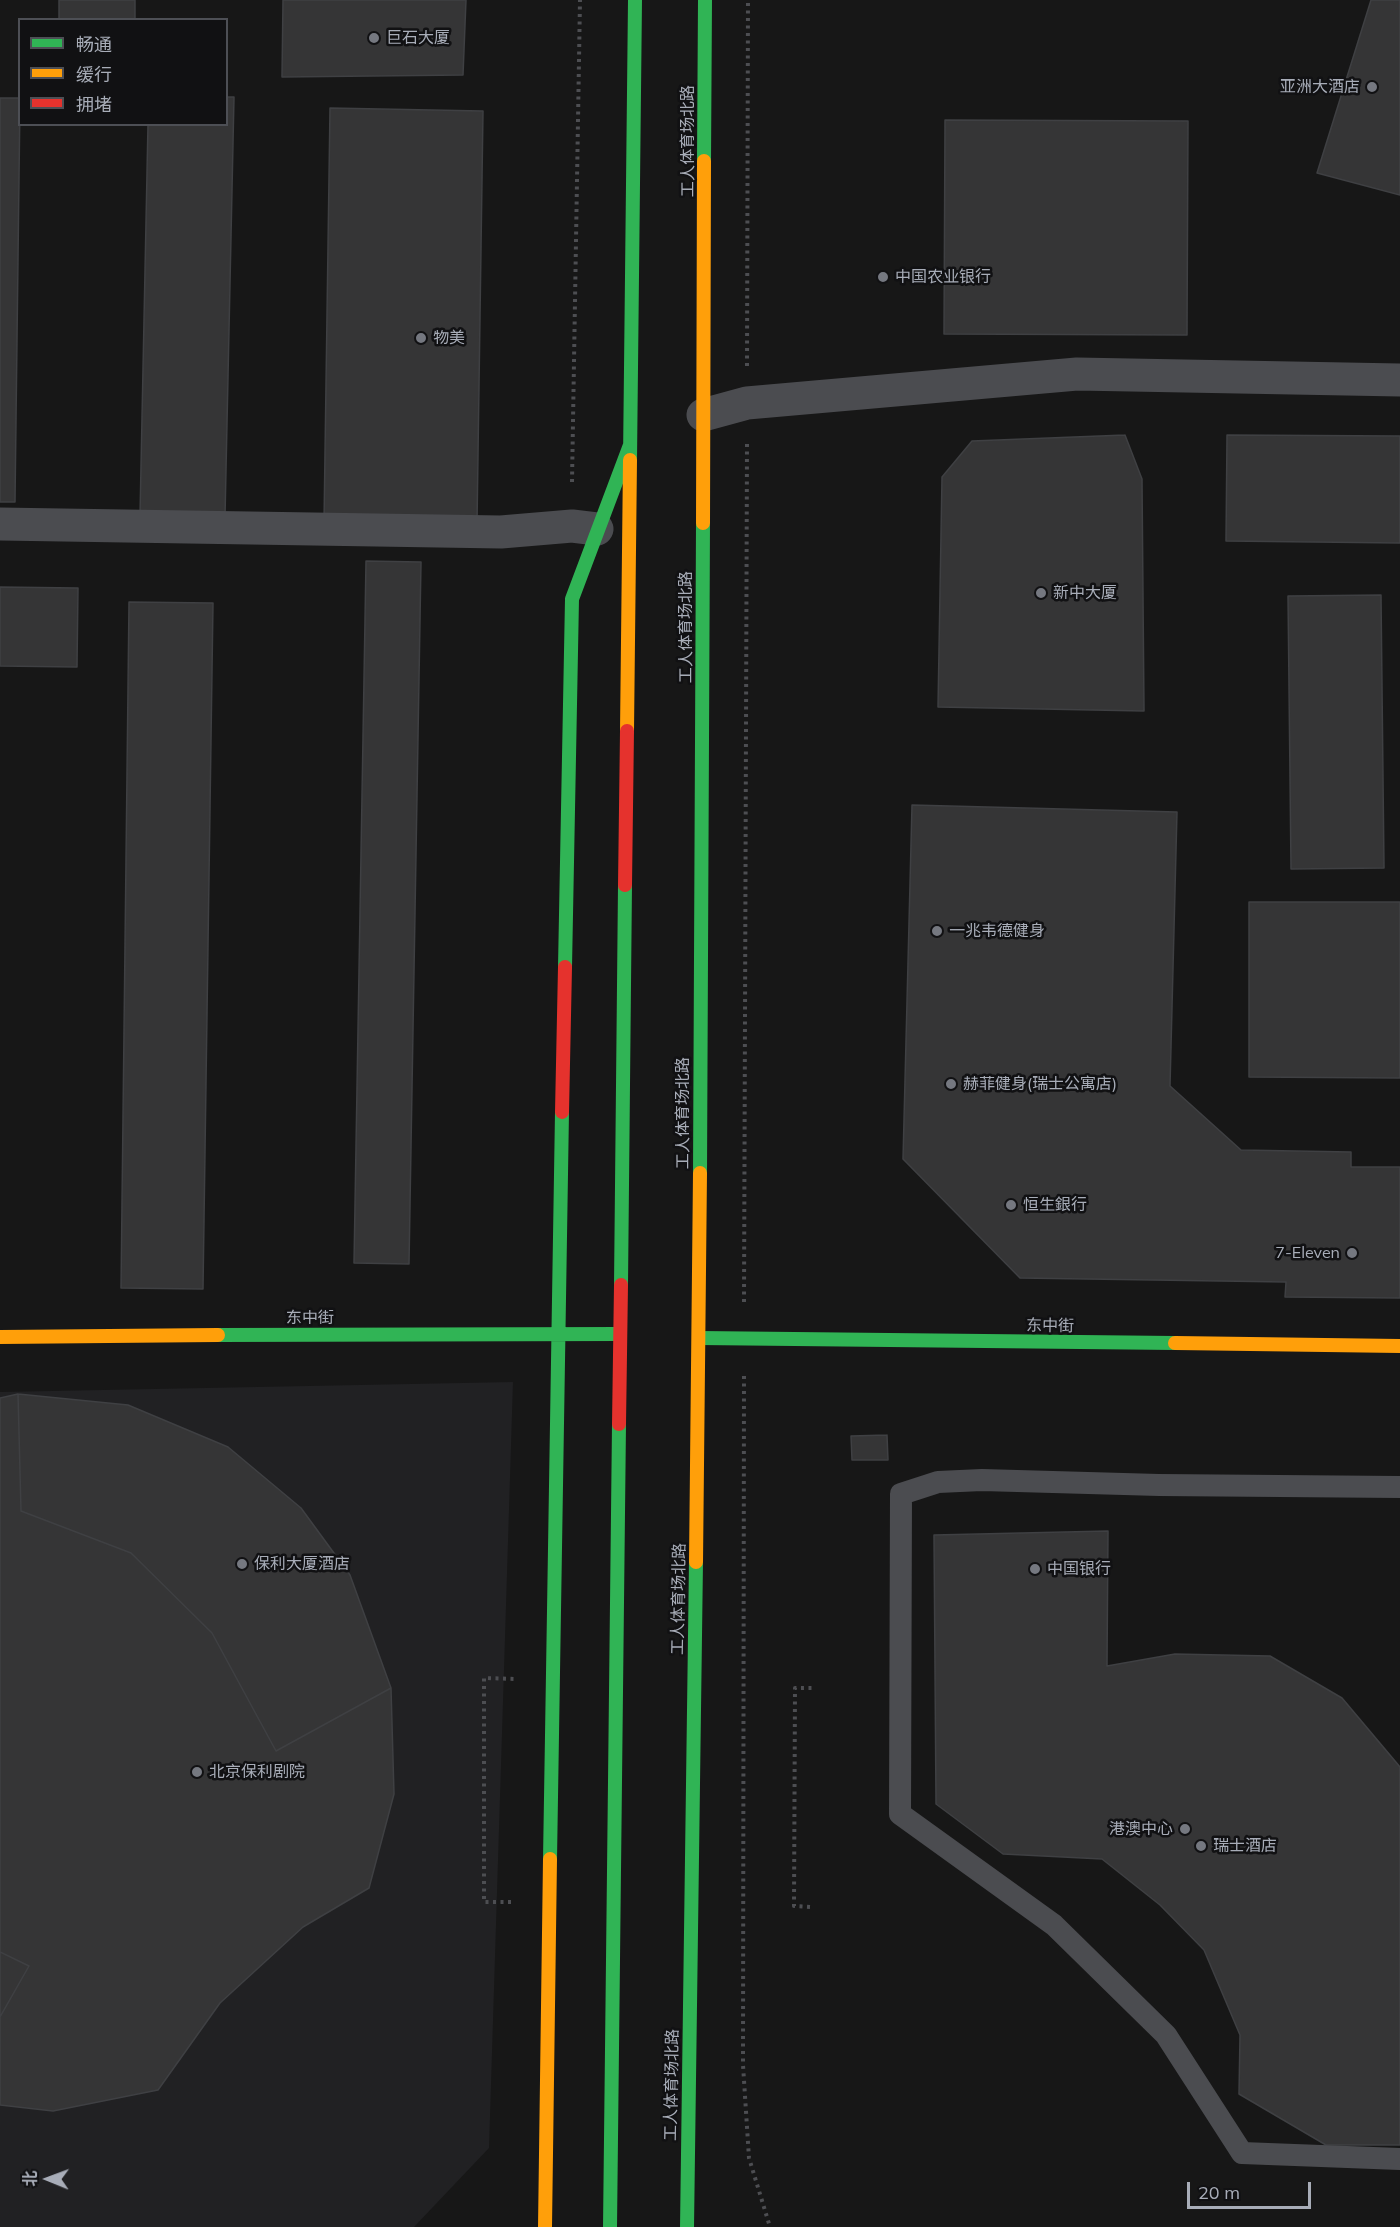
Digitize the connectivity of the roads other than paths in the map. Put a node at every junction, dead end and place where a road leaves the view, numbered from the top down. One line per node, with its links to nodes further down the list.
1 (635, 0): 5 (main road)
2 (705, 0): 4 (main road, 工人体育场北路)
3 (1400, 380): 4 (street)
4 (703, 415): 11 (main road, 工人体育场北路)
5 (630, 444): 7 (main road); 9 (main road)
6 (0, 524): 7 (street)
7 (584, 527): 8 (main road)
8 (558, 1333): 9 (main road, 东中街); 10 (main road, 东中街); 15 (main road)
9 (620, 1334): 16 (main road)
10 (0, 1336)
11 (699, 1338): 12 (main road, 东中街); 17 (main road, 工人体育场北路)
12 (1400, 1346)
13 (1400, 1487): 14 (lane)
14 (1400, 2158)
15 (545, 2227)
16 (610, 2227)
17 (687, 2227)

